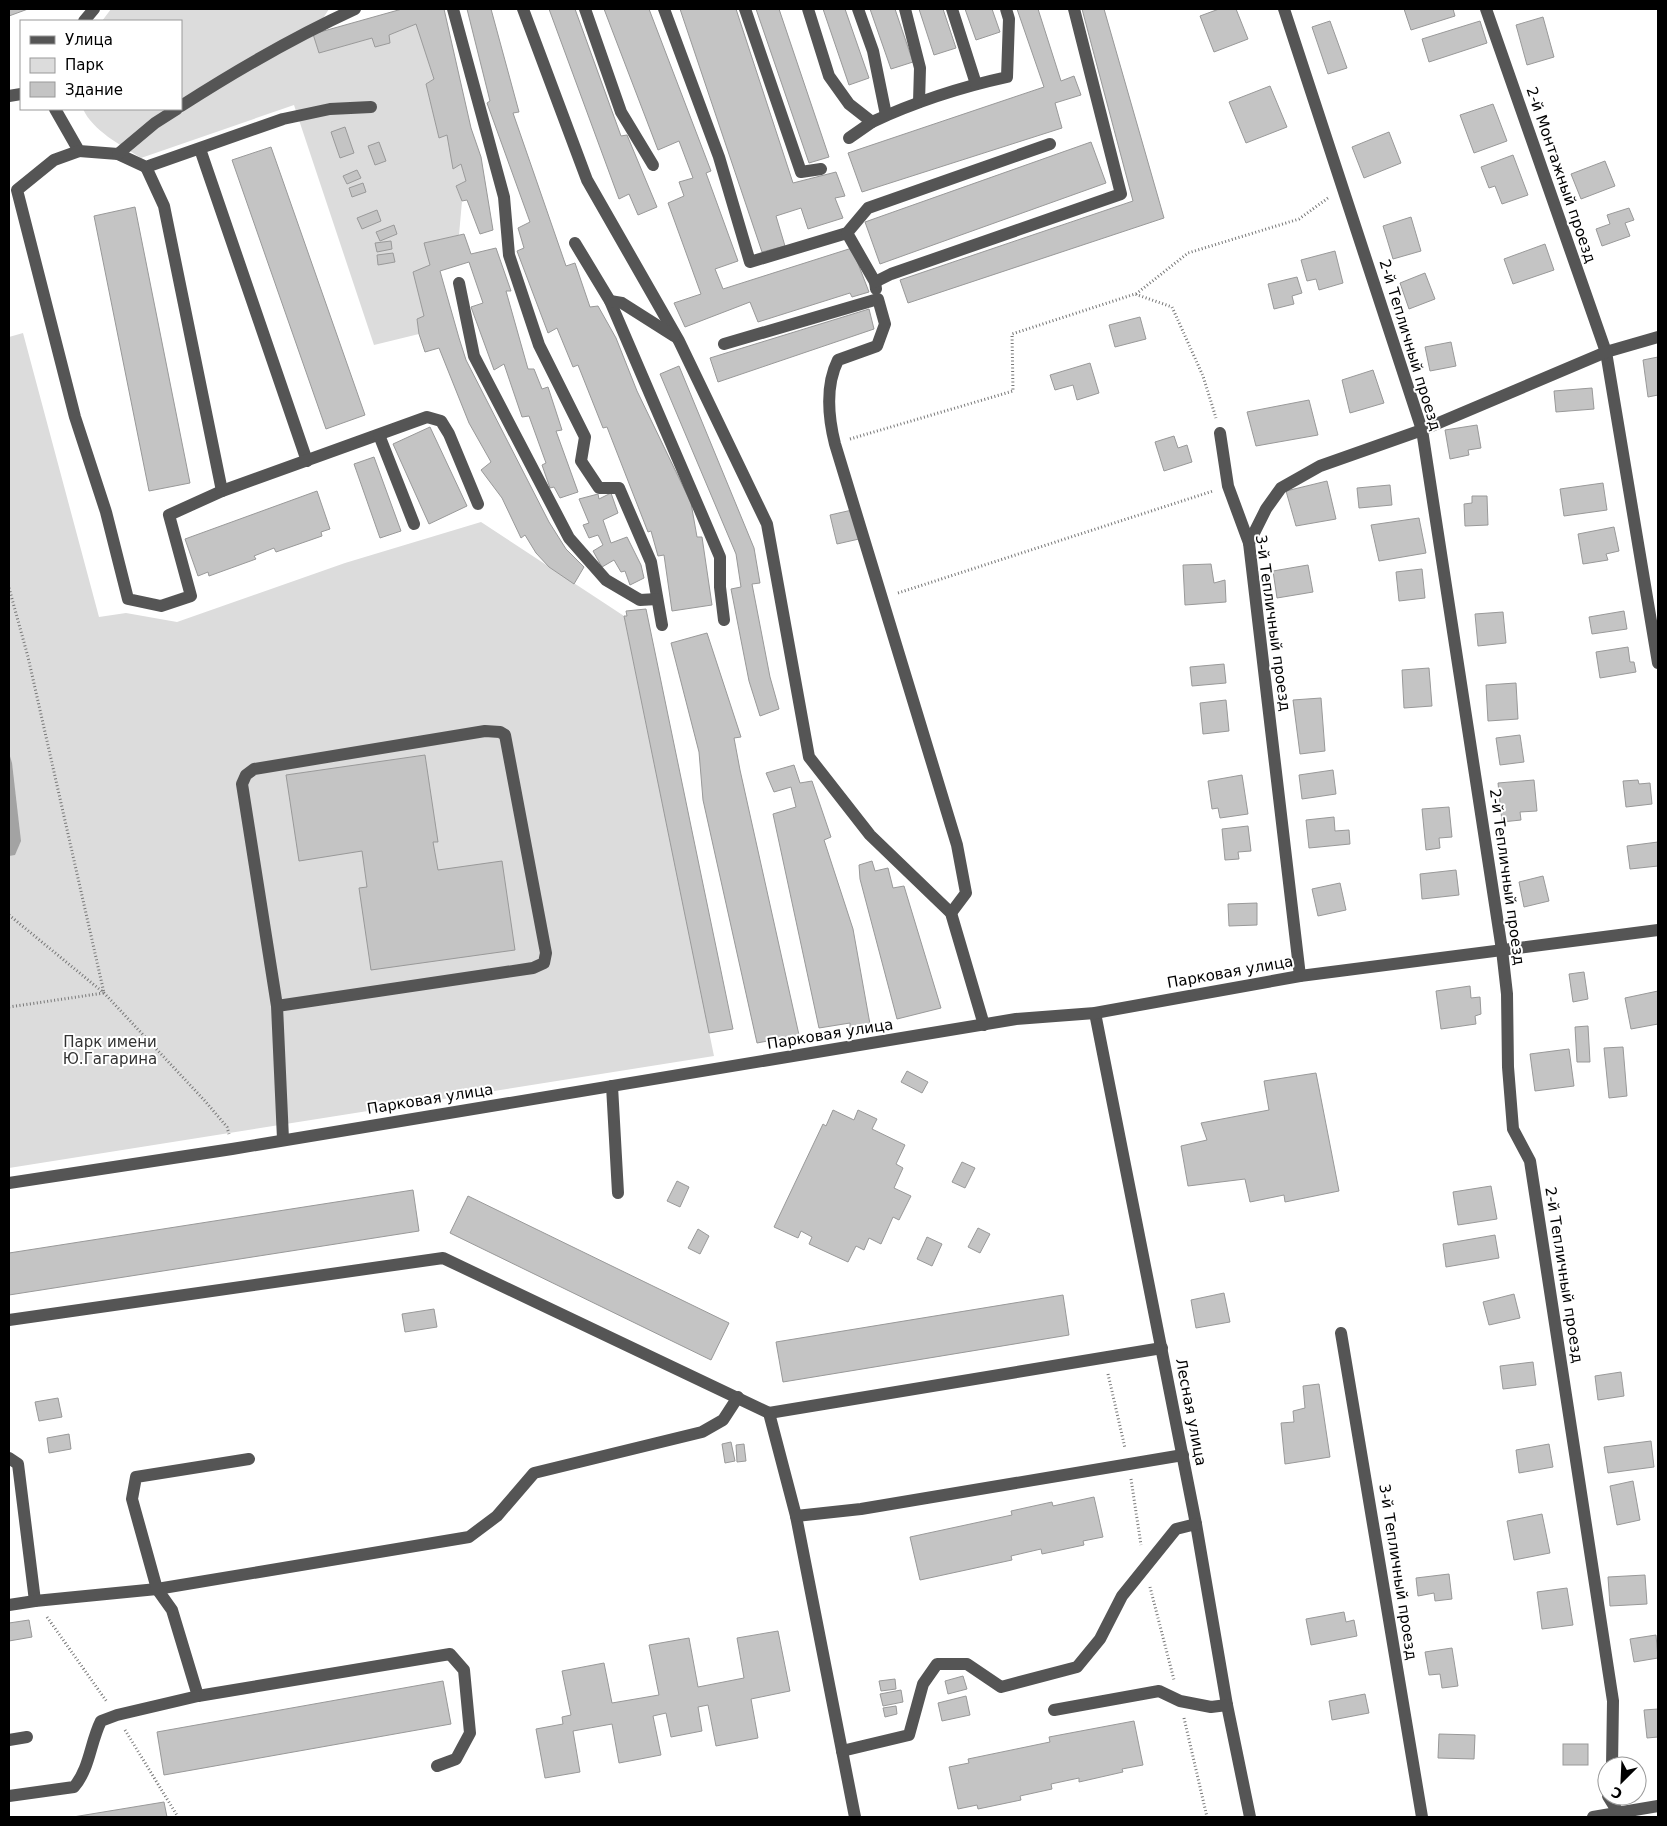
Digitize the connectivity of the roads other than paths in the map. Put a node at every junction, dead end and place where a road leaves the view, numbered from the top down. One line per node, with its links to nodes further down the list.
1 (94, 9): 16 (street)
2 (355, 9): 19 (street)
3 (453, 9): 51 (street)
4 (523, 9): 40 (street)
5 (586, 9): 30 (street)
6 (664, 9): 33 (street)
7 (745, 9): 32 (street)
8 (808, 9): 24 (street)
9 (858, 9): 23 (street)
10 (906, 9): 18 (street)
11 (952, 9): 17 (street)
12 (1006, 9): 17 (street)
13 (1074, 9): 35 (street)
14 (1284, 9): 43 (street, 2-й Тепличный проезд)
15 (1486, 9): 42 (street, 2-й Монтажный проезд)
16 (85, 20)
17 (976, 84): 18 (street)
18 (919, 102): 23 (street)
19 (182, 105)
20 (371, 107): 27 (street)
21 (56, 110): 28 (street)
22 (176, 110): 29 (street)
23 (886, 115): 24 (street)
24 (872, 122): 25 (street)
25 (849, 138)
26 (1050, 144): 33 (street)
27 (200, 150): 31 (street); 46 (street)
28 (79, 151): 29 (street); 47 (street)
29 (118, 154): 31 (street)
30 (653, 165)
31 (146, 167): 47 (street)
32 (821, 169)
33 (847, 233): 35 (street)
34 (574, 243): 38 (street)
35 (875, 282): 37 (street)
36 (459, 284): 51 (street)
37 (878, 298): 41 (street); 55 (street)
38 (610, 301): 40 (street); 52 (street)
39 (1658, 336): 42 (street)
40 (677, 337): 55 (street)
41 (724, 344)
42 (1606, 352): 43 (street); 54 (street, 2-й Монтажный проезд)
43 (1422, 430): 50 (street); 57 (street, 2-й Тепличный проезд)
44 (1220, 433): 50 (street, 3-й Тепличный проезд)
45 (379, 435): 46 (street); 48 (street); 49 (street)
46 (307, 461): 47 (street)
47 (222, 491)
48 (478, 504)
49 (414, 524)
50 (1249, 543): 58 (street, 3-й Тепличный проезд)
51 (657, 599): 53 (street)
52 (724, 620)
53 (662, 626)
54 (1658, 663)
55 (951, 913): 61 (street)
56 (1658, 930): 57 (street, Парковая улица)
57 (1502, 950): 58 (street, Парковая улица); 85 (street, 2-й Тепличный проезд)
58 (1300, 976): 60 (street, Парковая улица)
59 (277, 1006): 59 (street); 63 (street)
60 (1095, 1013): 61 (street, Парковая улица); 68 (street, Лесная улица)
61 (984, 1026): 62 (street, Парковая улица)
62 (612, 1086): 63 (street, Парковая улица); 65 (street)
63 (283, 1139): 64 (street, Парковая улица)
64 (9, 1183)
65 (618, 1193)
66 (9, 1320): 69 (street)
67 (1341, 1333): 92 (street, 3-й Тепличный проезд)
68 (1162, 1348): 70 (street); 71 (street, Лесная улица)
69 (738, 1397): 70 (street); 76 (street)
70 (769, 1413): 74 (street)
71 (1183, 1455): 74 (street); 75 (street, Лесная улица)
72 (9, 1458): 77 (street)
73 (249, 1459): 76 (street)
74 (796, 1516): 84 (street)
75 (1196, 1524): 80 (street, Лесная улица); 84 (street)
76 (157, 1589): 77 (street); 79 (street)
77 (36, 1600): 78 (street)
78 (9, 1605)
79 (198, 1696): 86 (street); 87 (street)
80 (1228, 1705): 81 (street); 91 (street, Лесная улица)
81 (1054, 1710)
82 (27, 1737): 83 (street)
83 (9, 1740)
84 (842, 1751): 90 (street)
85 (1612, 1756)
86 (437, 1766)
87 (9, 1796)
88 (1658, 1806): 89 (street)
89 (1620, 1816): 93 (street)
90 (855, 1817)
91 (1250, 1817)
92 (1422, 1817)
93 (1592, 1817)

